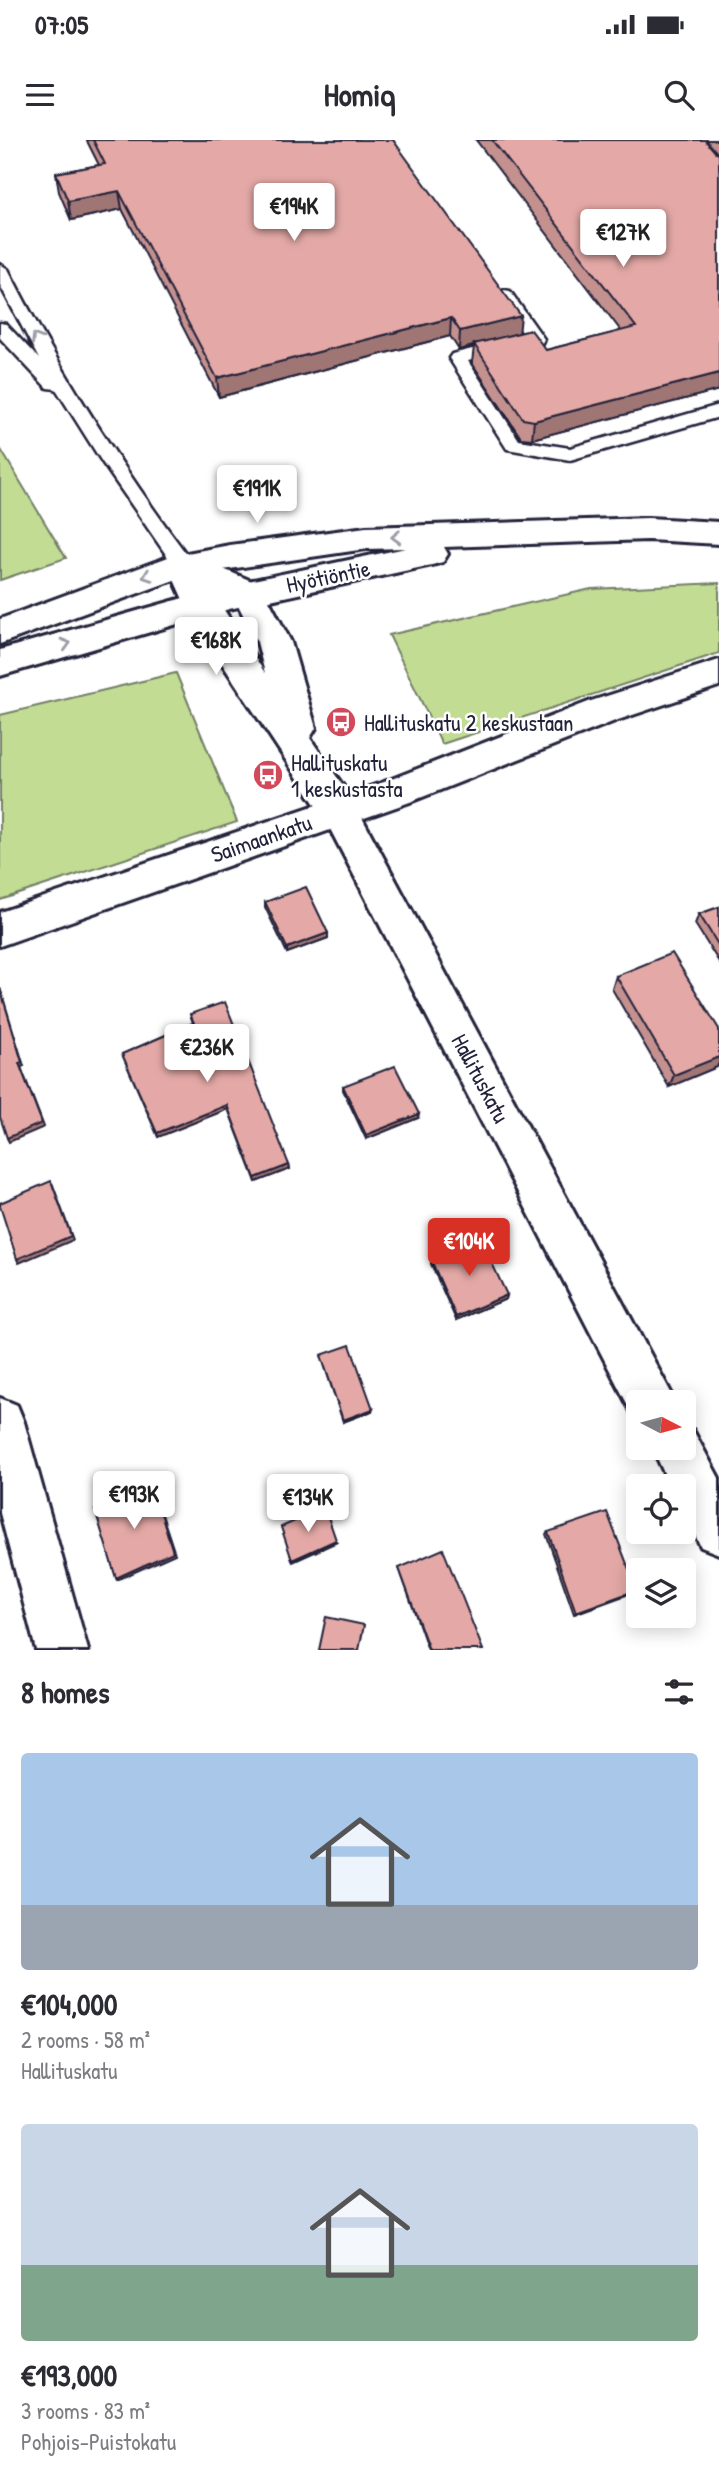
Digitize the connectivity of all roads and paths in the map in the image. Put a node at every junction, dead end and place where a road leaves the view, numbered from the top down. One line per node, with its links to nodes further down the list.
1 (0, 269): 5 (lane, one-way to 1)
2 (496, 284): 4 (lane)
3 (0, 328): 5 (lane)
4 (719, 411)
5 (83, 418): 8 (lane)
6 (537, 531): 7 (street, Hyötiöntie); 8 (street, Hyötiöntie, one-way to 8); 9 (street, Hyötiöntie)
7 (719, 533)
8 (183, 564): 9 (street); 10 (street, Hallituskatu); 11 (street, Hyötiöntie, one-way to 11)
9 (250, 593): 10 (street, Hyötiöntie); 14 (street, Hallituskatu)
10 (202, 607): 12 (street, Hyötiöntie, one-way to 10); 14 (street, Hallituskatu)
11 (0, 632)
12 (0, 663)
13 (719, 673): 15 (street, Saimaankatu)
14 (306, 757): 15 (street, Hallituskatu)
15 (339, 810): 16 (street, Saimaankatu); 17 (street, Hallituskatu)
16 (0, 929)
17 (646, 1390)
18 (0, 1422): 21 (street)
19 (683, 1460): 20 (street)
20 (718, 1523)
21 (62, 1650)

